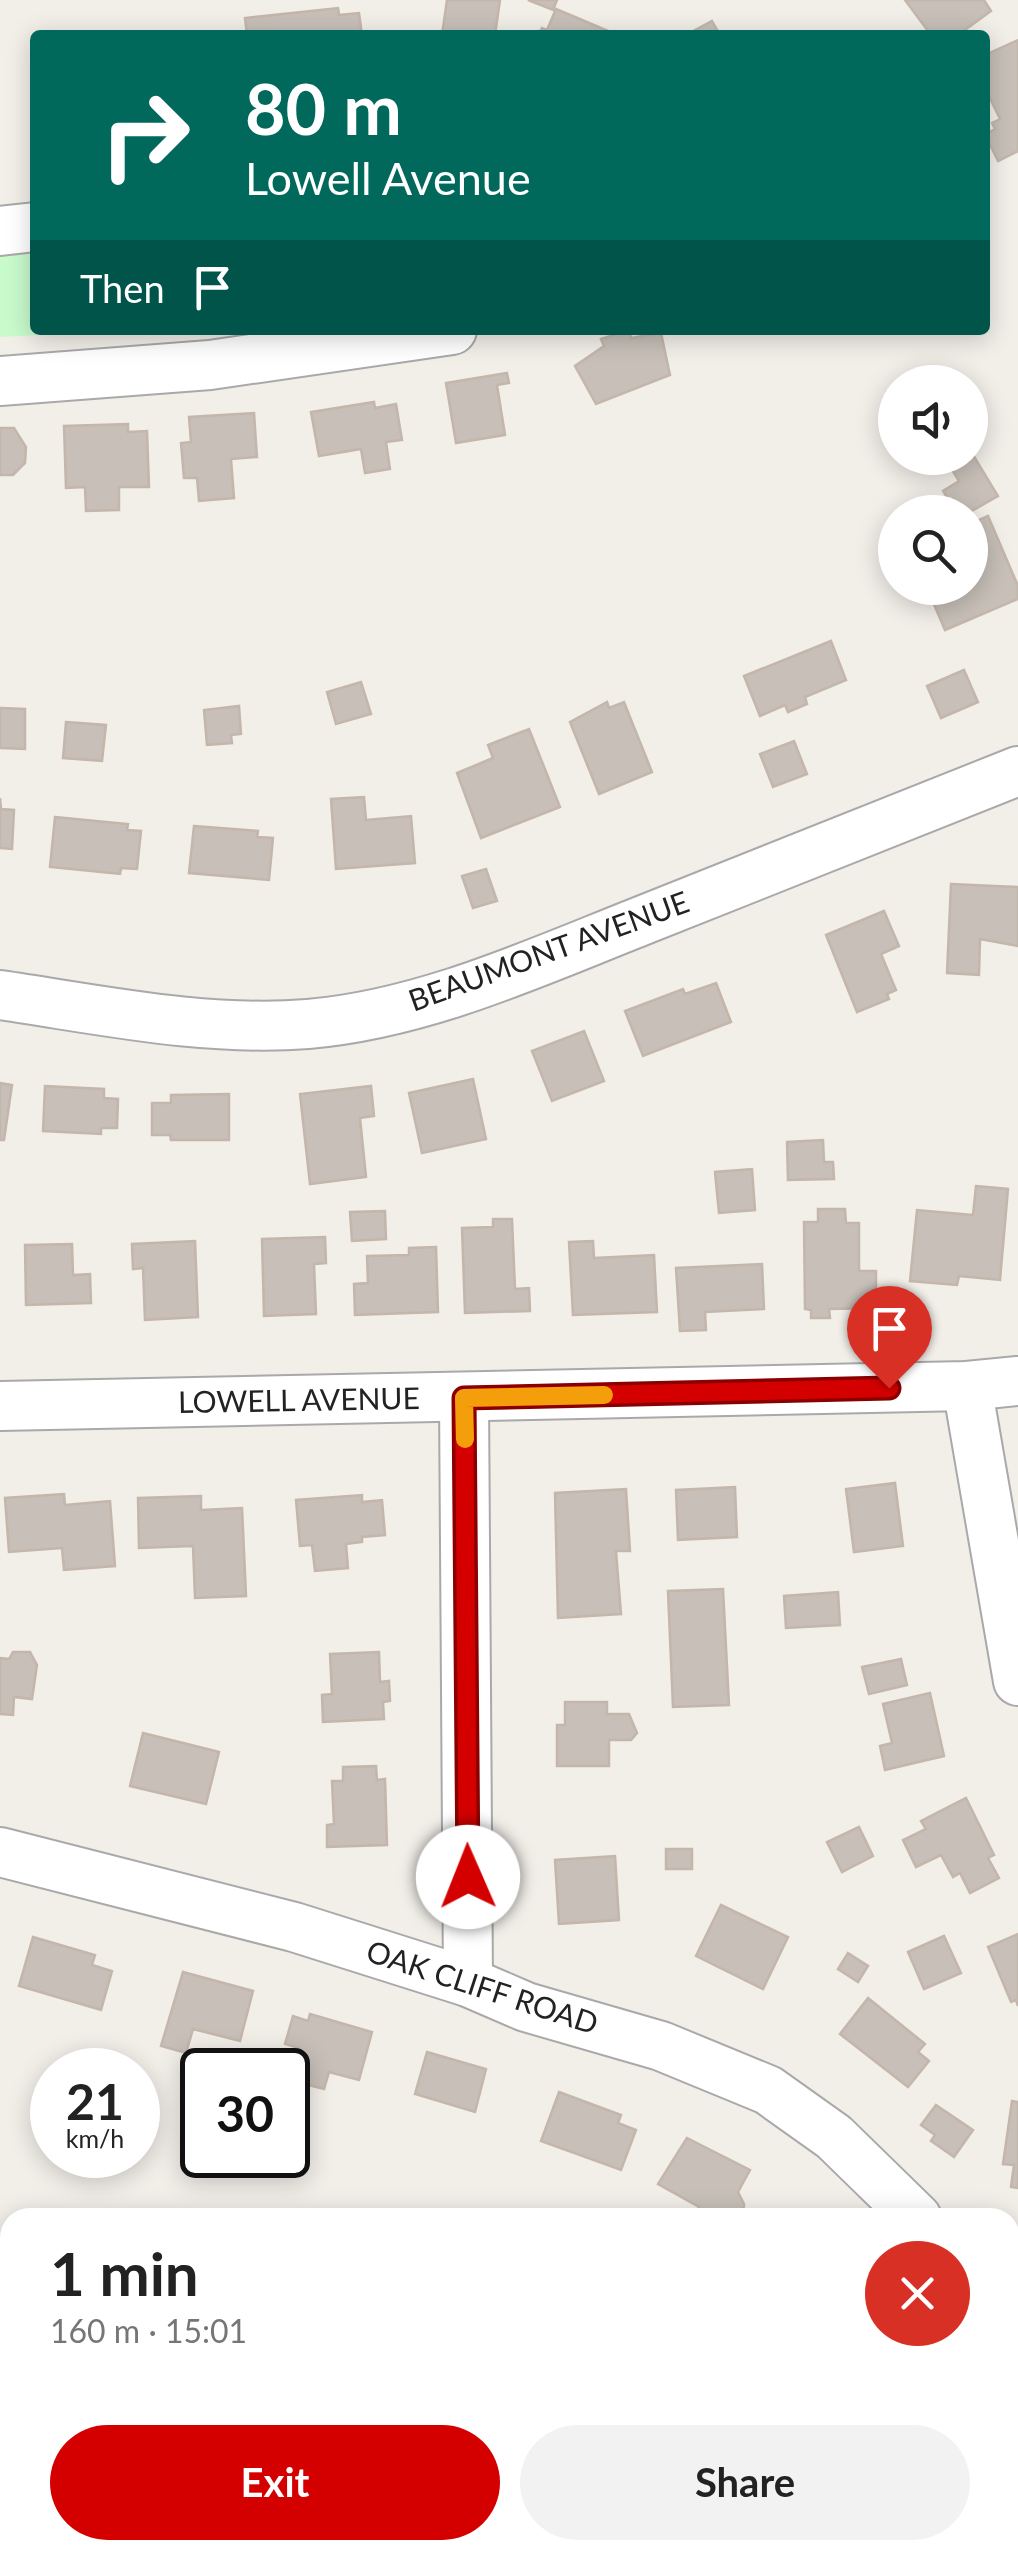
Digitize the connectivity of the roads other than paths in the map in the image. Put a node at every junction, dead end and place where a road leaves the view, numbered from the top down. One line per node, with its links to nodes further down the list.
1 (30, 228): 2 (street)
2 (0, 232)
3 (417, 335): 4 (street)
4 (0, 382)
5 (1018, 770): 6 (street, BEAUMONT AVENUE)
6 (0, 995)
7 (1018, 1381): 8 (street, LOWELL AVENUE)
8 (966, 1386): 9 (street, LOWELL AVENUE); 11 (street)
9 (464, 1398): 10 (street, LOWELL AVENUE); 13 (street)
10 (0, 1406)
11 (1018, 1681)
12 (0, 1852): 13 (street, OAK CLIFF ROAD)
13 (468, 1982): 14 (street, OAK CLIFF ROAD)
14 (907, 2208)

